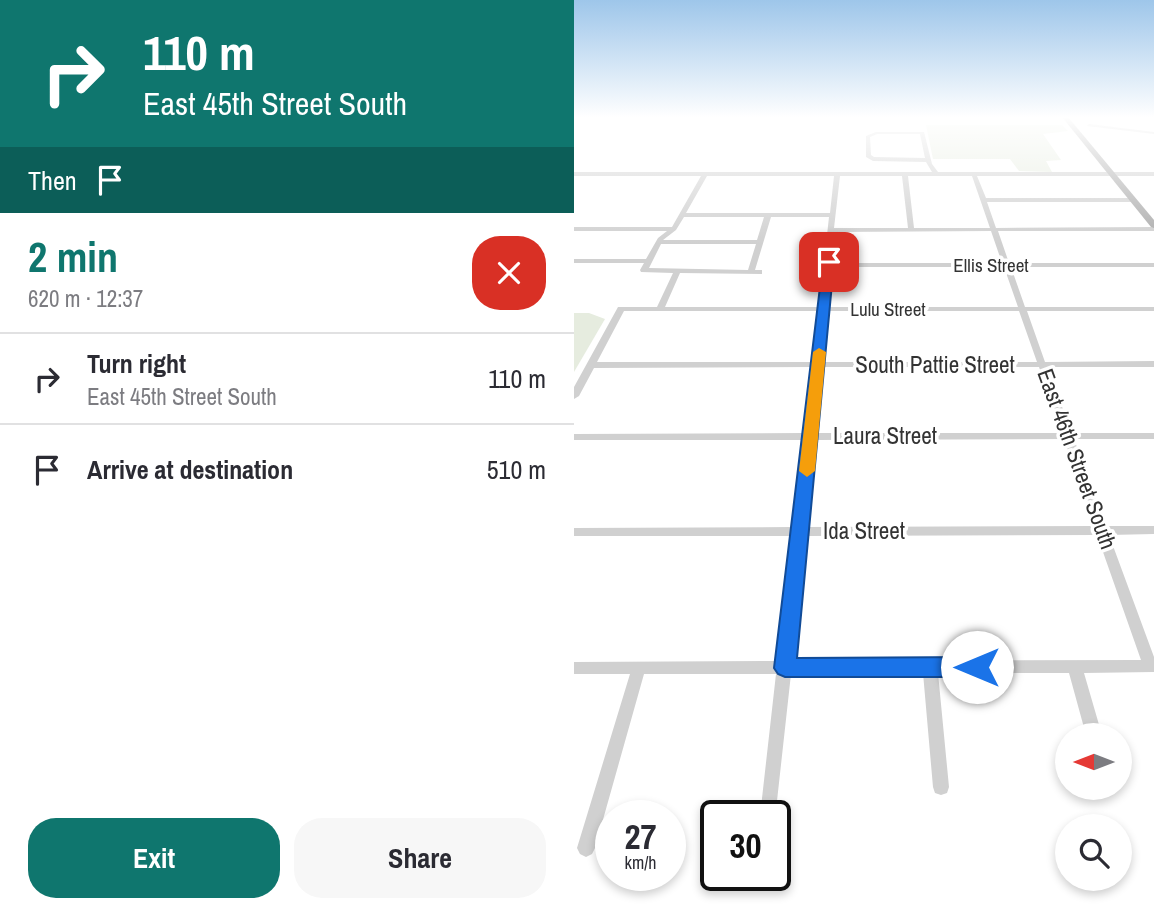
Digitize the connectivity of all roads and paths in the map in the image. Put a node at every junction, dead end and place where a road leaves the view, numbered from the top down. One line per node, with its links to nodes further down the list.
1 (881, 160): 2 (street)
2 (928, 160): 8 (street)
3 (1100, 160): 10 (main road)
4 (574, 174): 5 (street)
5 (705, 174): 6 (street); 14 (street)
6 (837, 174): 7 (street); 16 (street)
7 (905, 174): 8 (street); 21 (street)
8 (936, 174): 9 (street)
9 (974, 174): 10 (street); 12 (street, East 46th Street South)
10 (1112, 174): 11 (street); 13 (main road)
11 (1154, 174)
12 (984, 200): 13 (street); 22 (street, East 46th Street South)
13 (1134, 200): 17 (main road)
14 (681, 215): 15 (street); 19 (street)
15 (768, 215): 16 (street); 24 (street)
16 (833, 215): 20 (street)
17 (1154, 227): 22 (street)
18 (574, 229): 19 (street)
19 (674, 229): 23 (street)
20 (832, 230): 21 (street); 27 (street)
21 (911, 230): 22 (street)
22 (994, 230): 28 (street, East 46th Street South)
23 (659, 242): 24 (street); 26 (street)
24 (760, 242): 30 (street)
25 (574, 261): 26 (street)
26 (648, 261): 30 (street)
27 (828, 265): 28 (street, Ellis Street); 32 (street)
28 (1007, 265): 29 (street, Ellis Street); 33 (street, East 46th Street South)
29 (1154, 265)
30 (677, 272): 31 (street)
31 (660, 309): 32 (street, Lulu Street); 36 (street, Lulu Street)
32 (824, 309): 33 (street, Lulu Street); 37 (street)
33 (1024, 309): 34 (street, Lulu Street); 38 (street, East 46th Street South)
34 (1154, 309)
35 (1154, 364): 38 (street, South Pattie Street)
36 (591, 365): 37 (street, South Pattie Street); 39 (street)
37 (818, 365): 38 (street, South Pattie Street); 40 (street)
38 (1044, 365): 41 (street, East 46th Street South)
39 (574, 396)
40 (810, 436): 41 (street, Laura Street); 43 (street, Laura Street); 45 (street)
41 (1069, 436): 42 (street, Laura Street); 46 (street, East 46th Street South)
42 (1154, 436)
43 (574, 437)
44 (1154, 530): 46 (street, Ida Street)
45 (800, 531): 46 (street, Ida Street); 47 (street, Ida Street); 53 (street)
46 (1102, 531): 48 (street, East 46th Street South)
47 (574, 532)
48 (1152, 666): 50 (street)
49 (930, 667): 50 (street); 53 (street); 55 (street)
50 (1074, 667): 54 (street)
51 (574, 668): 52 (street)
52 (639, 668): 53 (street); 57 (street)
53 (785, 668): 56 (street)
54 (1090, 723)
55 (941, 787)
56 (770, 800)
57 (586, 848)

